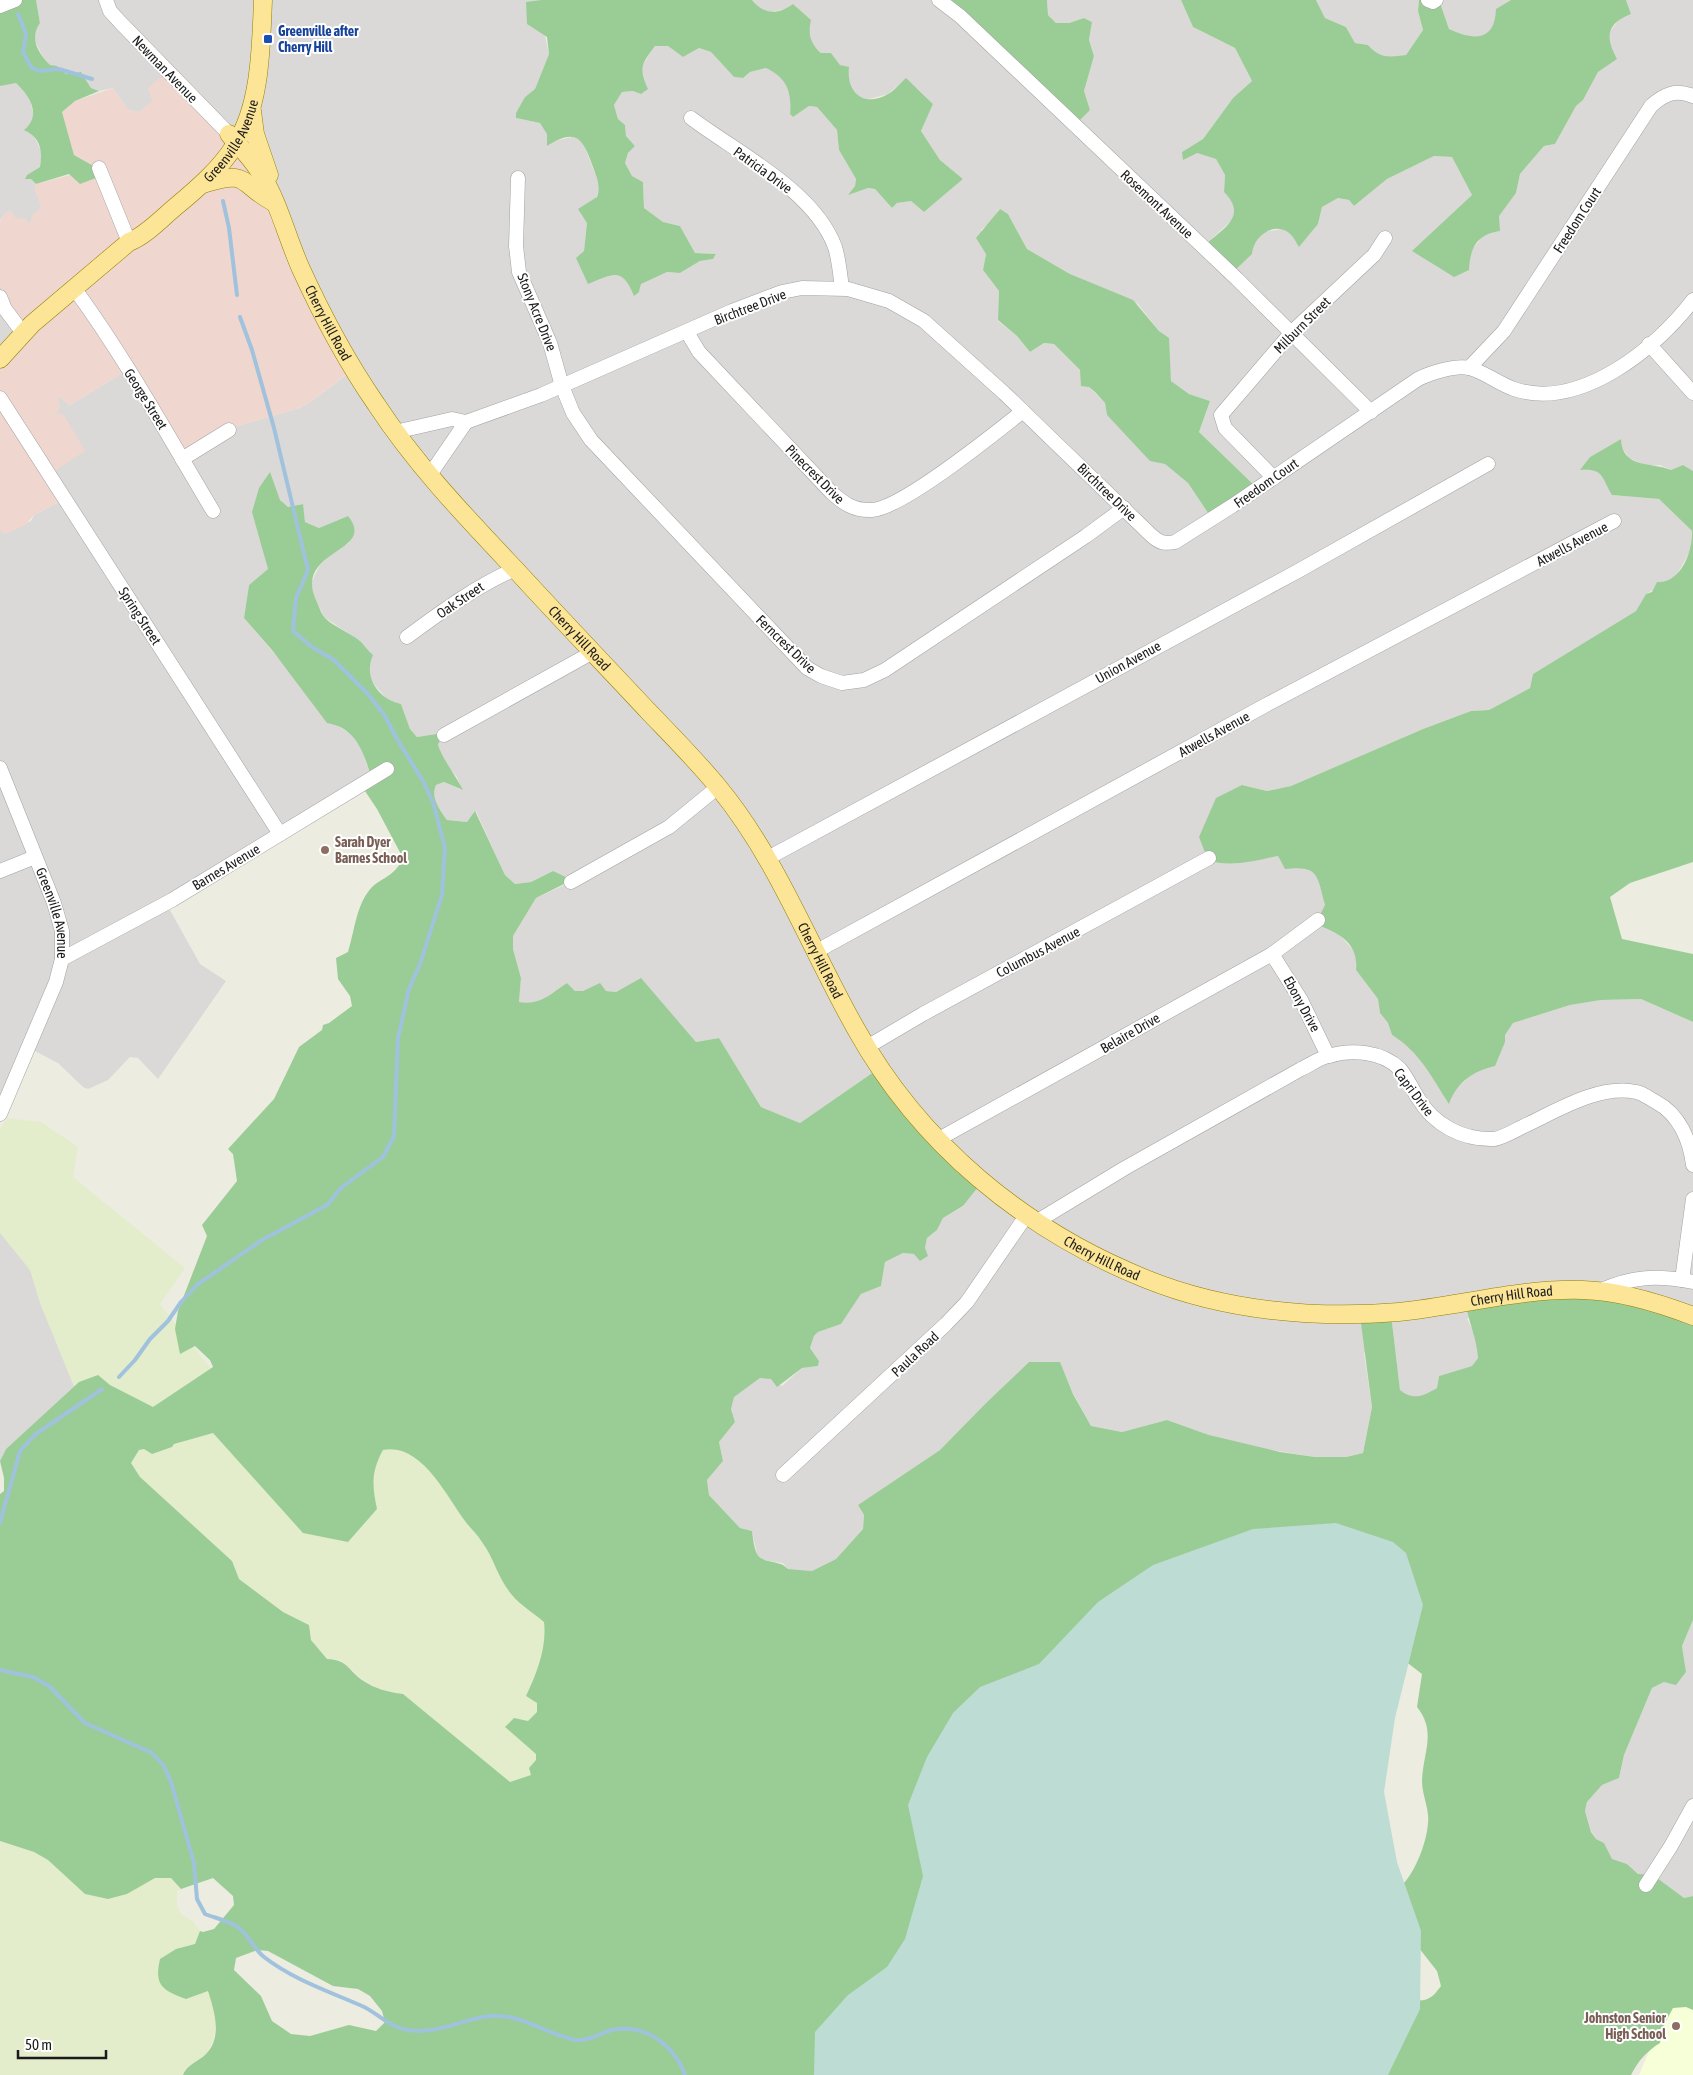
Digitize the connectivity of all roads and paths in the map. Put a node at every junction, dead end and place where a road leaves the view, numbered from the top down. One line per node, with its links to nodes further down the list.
1 (15, 0): 5 (street)
2 (106, 0): 9 (street, Newman Avenue)
3 (261, 0): 7 (main road, Greenville Avenue); 9 (main road, Greenville Avenue)
4 (940, 0): 22 (street, Rosemont Avenue)
5 (0, 6)
6 (1693, 96): 26 (street, Freedom Court)
7 (251, 105): 9 (main road, Greenville Avenue); 16 (main road)
8 (691, 118): 18 (street, Patricia Drive)
9 (233, 139): 12 (main road, Greenville Avenue); 13 (main road, Cherry Hill Road); 15 (main road, Greenville Avenue)
10 (99, 168): 15 (street)
11 (518, 178): 27 (street, Stony Acre Drive)
12 (202, 184): 13 (main road); 15 (main road, Greenville Avenue)
13 (274, 202): 16 (main road, Cherry Hill Road)
14 (1385, 238): 22 (street, Milburn Street)
15 (129, 242): 17 (main road, Greenville Avenue)
16 (290, 242): 34 (main road, Cherry Hill Road)
17 (74, 288): 23 (main road, Greenville Avenue); 35 (street, George Street)
18 (842, 288): 21 (street, Birchtree Drive); 30 (street, Birchtree Drive)
19 (0, 297): 23 (street)
20 (1693, 300): 24 (street, Freedom Court)
21 (687, 332): 27 (street, Birchtree Drive); 30 (street, Pinecrest Drive)
22 (1292, 332): 31 (street, Rosemont Avenue); 38 (street, Milburn Street)
23 (23, 333): 25 (main road, Greenville Avenue)
24 (1649, 344): 26 (street, Freedom Court); 28 (street)
25 (0, 359)
26 (1468, 368): 31 (street, Freedom Court)
27 (562, 386): 32 (street, Birchtree Drive); 39 (street, Ferncrest Drive)
28 (1693, 393)
29 (0, 398): 50 (street, Spring Street)
30 (1023, 411): 39 (street, Birchtree Drive)
31 (1371, 412): 38 (street, Freedom Court)
32 (466, 422): 34 (street, Birchtree Drive); 37 (street)
33 (229, 430): 35 (street)
34 (395, 432): 37 (main road, Cherry Hill Road)
35 (182, 460): 40 (street, George Street)
36 (1488, 464): 52 (street, Union Avenue)
37 (428, 476): 43 (main road, Cherry Hill Road)
38 (1274, 478): 42 (street, Freedom Court)
39 (1124, 508): 42 (street, Birchtree Drive)
40 (213, 511)
41 (1614, 521): 57 (street, Atwells Avenue)
42 (1168, 544)
43 (515, 569): 44 (street, Oak Street); 45 (main road, Cherry Hill Road)
44 (407, 637)
45 (593, 652): 46 (street); 49 (main road, Cherry Hill Road)
46 (444, 735)
47 (0, 768): 51 (street, Greenville Avenue)
48 (386, 770): 50 (street, Barnes Avenue)
49 (718, 787): 52 (main road, Cherry Hill Road); 55 (street)
50 (280, 834): 59 (street, Barnes Avenue)
51 (36, 857): 54 (street); 59 (street, Greenville Avenue)
52 (768, 858): 57 (main road, Cherry Hill Road)
53 (1209, 858): 60 (street, Columbus Avenue)
54 (0, 871)
55 (571, 882)
56 (1318, 920): 58 (street, Belaire Drive)
57 (817, 952): 60 (main road, Cherry Hill Road)
58 (1272, 954): 61 (street, Ebony Drive); 63 (street, Belaire Drive)
59 (62, 959): 62 (street, Greenville Avenue)
60 (866, 1047): 63 (main road, Cherry Hill Road)
61 (1328, 1056): 64 (street, Capri Drive); 66 (street, Capri Drive)
62 (0, 1114)
63 (937, 1140): 66 (main road, Cherry Hill Road)
64 (1693, 1165)
65 (1693, 1199): 67 (street)
66 (1031, 1219): 68 (main road, Cherry Hill Road); 70 (street, Paula Road)
67 (1688, 1281): 68 (street)
68 (1598, 1291): 69 (main road, Cherry Hill Road)
69 (1693, 1316)
70 (783, 1475)
71 (1693, 1806): 72 (street)
72 (1646, 1885)

